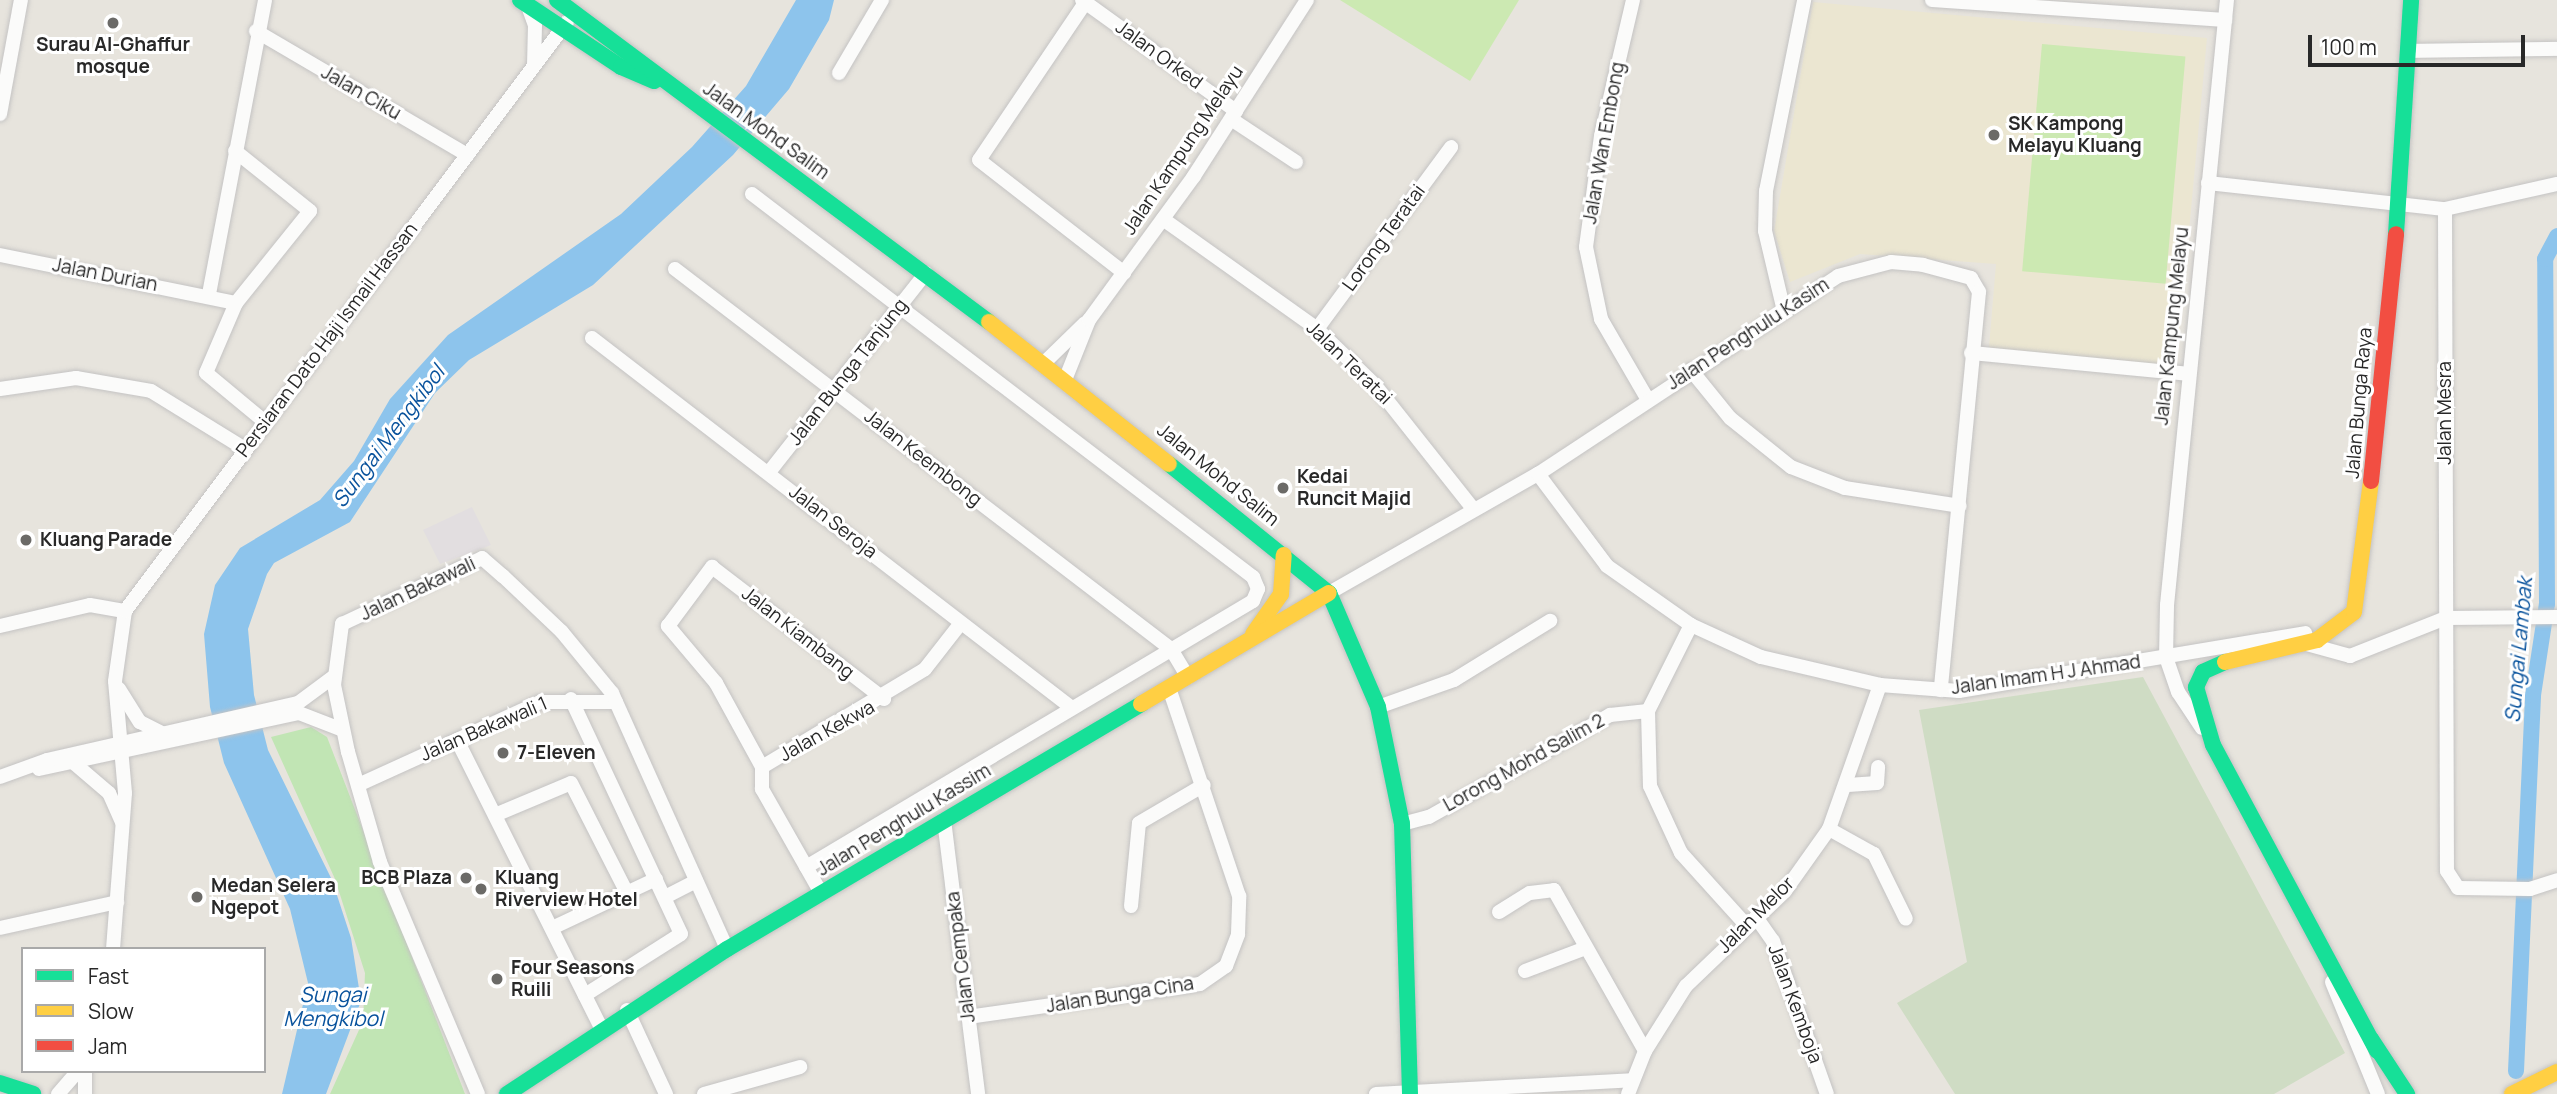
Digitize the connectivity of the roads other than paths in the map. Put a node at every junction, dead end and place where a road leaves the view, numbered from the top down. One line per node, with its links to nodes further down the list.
1 (21, 0): 23 (street)
2 (265, 0): 17 (street)
3 (557, 0): 14 (main road, Jalan Mohd Salim)
4 (882, 0): 21 (street)
5 (1307, 0): 24 (street, Jalan Kampung Melayu)
6 (1633, 0): 53 (street, Jalan Wan Embong)
7 (1804, 0): 42 (street)
8 (1932, 0): 13 (street)
9 (2227, 0): 15 (street, Jalan Kampung Melayu)
10 (2411, 0): 19 (main road, Jalan Bunga Raya)
11 (1084, 1): 24 (street, Jalan Orked); 37 (street)
12 (524, 3): 16 (main road, Jalan Mohd Salim); 20 (street)
13 (2008, 3): 15 (street)
14 (574, 12): 16 (street, Persiaran Dato Haji Ismail Hassan); 22 (main road, Jalan Mohd Salim)
15 (2225, 20): 29 (street, Jalan Kampung Melayu)
16 (562, 29): 20 (street, Persiaran Dato Haji Ismail Hassan); 22 (main road, Jalan Mohd Salim)
17 (256, 31): 26 (street); 27 (street, Jalan Ciku)
18 (2557, 49): 19 (street)
19 (2410, 51): 32 (main road, Jalan Bunga Raya)
20 (534, 66): 27 (street, Persiaran Dato Haji Ismail Hassan)
21 (839, 73)
22 (666, 86): 38 (main road, Jalan Mohd Salim)
23 (0, 114)
24 (1233, 115): 28 (street, Jalan Orked); 34 (street, Jalan Kampung Melayu)
25 (1451, 147): 44 (street, Lorong Teratai)
26 (234, 151): 39 (street); 40 (street)
27 (467, 155): 54 (street, Persiaran Dato Haji Ismail Hassan)
28 (1296, 162)
29 (2208, 183): 32 (street); 49 (street, Jalan Kampung Melayu)
30 (2557, 184): 33 (street)
31 (752, 194): 41 (street)
32 (2399, 204): 33 (street); 69 (main road, Jalan Bunga Raya)
33 (2445, 209): 64 (street, Jalan Mesra)
34 (1163, 219): 37 (street, Jalan Kampung Melayu); 44 (street, Jalan Teratai)
35 (0, 255): 39 (street, Jalan Durian)
36 (675, 268): 52 (street, Jalan Keembong)
37 (1124, 272): 43 (street, Jalan Kampung Melayu)
38 (926, 273): 41 (street, Jalan Bunga Tanjung); 47 (main road, Jalan Mohd Salim)
39 (209, 294): 40 (street, Jalan Durian)
40 (236, 303): 54 (street)
41 (900, 307): 52 (street, Jalan Bunga Tanjung); 72 (street, Jalan Penghulu Kassim)
42 (1783, 307): 46 (street, Jalan Penghulu Kasim); 48 (street, Jalan Penghulu Kasim)
43 (1089, 320): 47 (street, Jalan Kampung Melayu); 50 (street, Jalan Kampung Melayu)
44 (1317, 328): 59 (street, Jalan Teratai)
45 (592, 338): 56 (street, Jalan Seroja)
46 (1971, 353): 49 (street); 58 (street, Jalan Penghulu Kasim)
47 (1044, 363): 50 (main road, Jalan Mohd Salim)
48 (1691, 370): 53 (street, Jalan Penghulu Kasim); 58 (street)
49 (2188, 374): 73 (street, Jalan Kampung Melayu)
50 (1065, 380): 60 (main road, Jalan Mohd Salim)
51 (0, 389): 55 (street)
52 (835, 391): 56 (street, Jalan Bunga Tanjung); 72 (street, Jalan Keembong)
53 (1648, 400): 57 (street, Jalan Penghulu Kasim)
54 (265, 422): 55 (street, Persiaran Dato Haji Ismail Hassan)
55 (245, 449): 62 (street, Persiaran Dato Haji Ismail Hassan)
56 (770, 471): 66 (street, Jalan Seroja)
57 (1538, 474): 59 (street, Jalan Penghulu Kasim); 67 (street, Jalan Imam H J Ahmad)
58 (1960, 506): 79 (street, Jalan Penghulu Kasim)
59 (1475, 510): 61 (street, Jalan Penghulu Kasim)
60 (1284, 555): 61 (main road, Jalan Mohd Salim); 70 (main road)
61 (1329, 593): 70 (main road, Jalan Penghulu Kassim); 83 (main road, Jalan Mohd Salim)
62 (125, 611): 68 (street); 76 (street, Persiaran Dato Haji Ismail Hassan)
63 (2550, 617): 64 (street)
64 (2446, 618): 71 (street); 107 (street, Jalan Mesra)
65 (1550, 621): 83 (street)
66 (961, 622): 81 (street, Jalan Kekwa); 85 (street, Jalan Seroja)
67 (1691, 625): 77 (street, Jalan Imam H J Ahmad); 86 (street, Jalan Kemboja)
68 (0, 626)
69 (2337, 627): 71 (main road); 73 (street)
70 (1248, 641): 75 (main road, Jalan Penghulu Kassim)
71 (2303, 643): 90 (main road)
72 (1171, 649): 75 (street); 85 (street, Jalan Penghulu Kassim)
73 (2166, 658): 79 (street, Jalan Imam H J Ahmad); 90 (street)
74 (333, 677): 82 (street, Jalan Bakawali); 84 (street); 87 (street, Jalan Bakawali)
75 (1188, 677): 78 (main road, Jalan Penghulu Kassim)
76 (115, 681): 88 (street); 91 (street, Persiaran Dato Haji Ismail Hassan)
77 (1880, 685): 79 (street, Jalan Imam H J Ahmad); 99 (street, Jalan Melor)
78 (1168, 688): 98 (street, Jalan Bunga Cina); 101 (main road, Jalan Penghulu Kassim)
79 (1941, 690)
80 (571, 699): 82 (street, Jalan Bakawali 1); 89 (street, Jalan Bakawali 1); 106 (street)
81 (884, 699): 93 (street, Jalan Kekwa); 93 (street, Jalan Kiambang)
82 (616, 702): 108 (street, Jalan Bakawali)
83 (1378, 707): 103 (main road, Jalan Mohd Salim)
84 (299, 708): 87 (street); 88 (street)
85 (1072, 708): 105 (street, Jalan Penghulu Kassim)
86 (1648, 711): 103 (street, Lorong Mohd Salim 2); 116 (street, Jalan Kemboja)
87 (343, 730): 97 (street, Jalan Bakawali)
88 (168, 735): 91 (street)
89 (457, 740): 97 (street, Jalan Bakawali 1); 100 (street)
90 (2213, 745): 122 (main road)
91 (122, 748): 92 (street); 95 (street); 102 (street, Persiaran Dato Haji Ismail Hassan)
92 (75, 764): 95 (street); 102 (street)
93 (762, 767): 105 (street, Jalan Kekwa)
94 (1878, 767): 99 (street)
95 (31, 769): 96 (street)
96 (0, 777)
97 (358, 785): 141 (street, Jalan Bakawali)
98 (1203, 785): 113 (street); 126 (street, Jalan Bunga Cina)
99 (1848, 785): 104 (street, Jalan Melor)
100 (495, 816): 109 (street); 118 (street)
101 (944, 820): 110 (main road, Jalan Penghulu Kassim); 126 (street, Jalan Cempaka)
102 (122, 823): 112 (street, Persiaran Dato Haji Ismail Hassan)
103 (1402, 824): 136 (main road, Jalan Mohd Salim)
104 (1829, 829): 115 (street); 116 (street, Jalan Melor)
105 (806, 867): 110 (street, Jalan Kekwa)
106 (656, 879): 109 (street); 111 (street)
107 (2557, 880)
108 (696, 881): 111 (street); 121 (street, Jalan Bakawali)
109 (627, 893): 118 (street)
110 (821, 893): 121 (main road, Jalan Penghulu Kassim)
111 (665, 897): 124 (street)
112 (117, 902): 117 (street); 119 (street, Persiaran Dato Haji Ismail Hassan)
113 (1131, 906)
114 (1499, 912): 120 (street)
115 (1906, 919)
116 (1751, 921): 129 (street, Jalan Melor); 147 (street, Jalan Kemboja)
117 (0, 928)
118 (552, 928): 124 (street)
119 (113, 947)
120 (1586, 948): 123 (street); 129 (street)
121 (727, 949): 125 (main road, Jalan Penghulu Kassim)
122 (2325, 960): 128 (main road); 148 (street)
123 (1525, 971)
124 (585, 995): 127 (street)
125 (627, 1010): 127 (main road, Jalan Penghulu Kassim); 143 (street)
126 (968, 1017): 145 (street, Jalan Cempaka)
127 (601, 1027): 142 (main road, Jalan Penghulu Kassim)
128 (2371, 1039): 149 (main road); 150 (main road)
129 (1645, 1051): 135 (street, Jalan Melor)
130 (800, 1067): 144 (street)
131 (2557, 1072): 137 (main road)
132 (76, 1073): 139 (street)
133 (85, 1073): 140 (street)
134 (0, 1083): 138 (main road)
135 (1630, 1087): 136 (street)
136 (1410, 1091): 146 (street)
137 (2517, 1092)
138 (33, 1094)
139 (58, 1094)
140 (85, 1094)
141 (478, 1094)
142 (507, 1094)
143 (666, 1094)
144 (704, 1094)
145 (978, 1094)
146 (1376, 1094)
147 (1827, 1094)
148 (2378, 1094)
149 (2397, 1094)
150 (2407, 1094)

